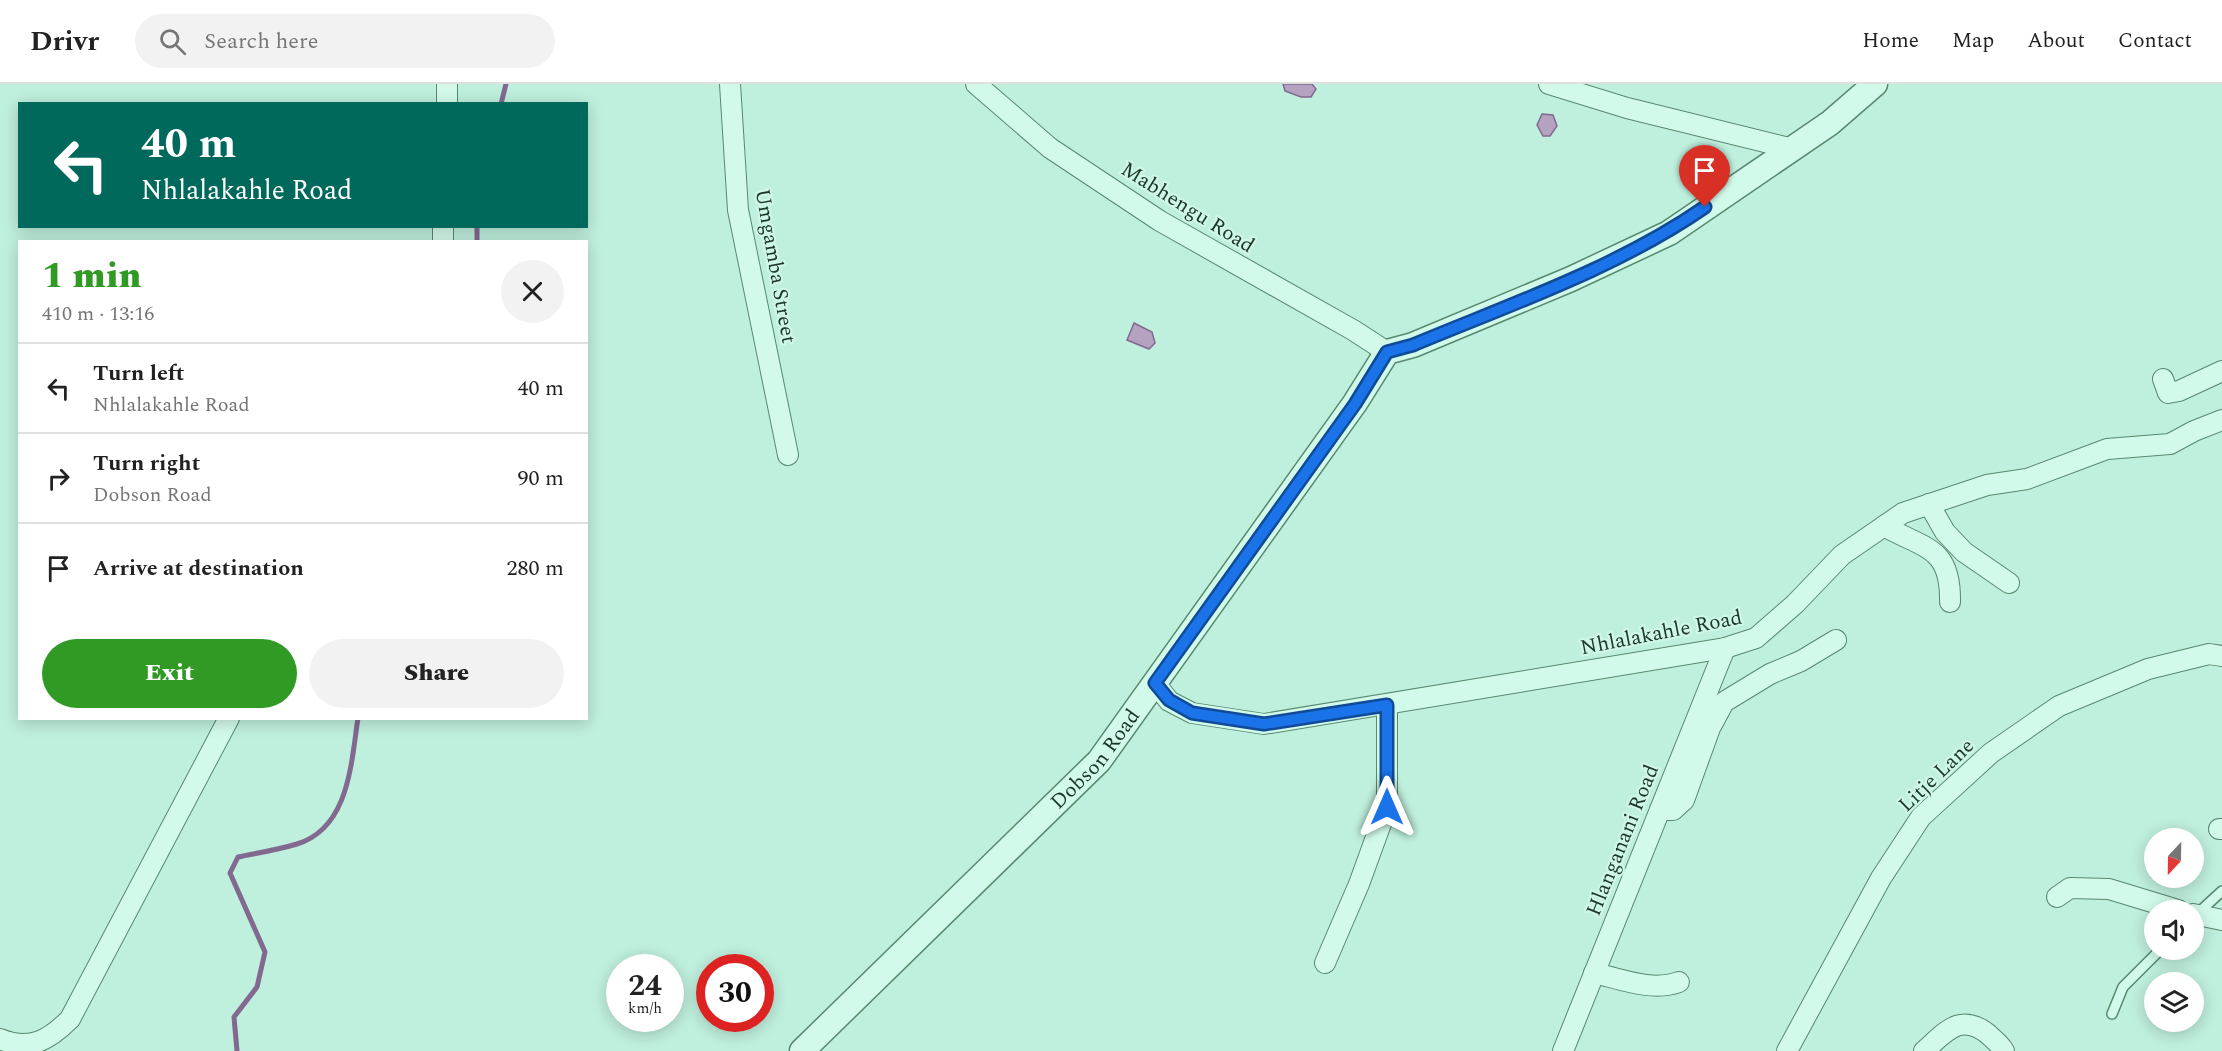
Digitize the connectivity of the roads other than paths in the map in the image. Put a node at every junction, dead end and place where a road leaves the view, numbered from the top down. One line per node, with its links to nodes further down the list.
1 (447, 84): 6 (street)
2 (730, 84): 12 (street, Umgamba Street)
3 (976, 84): 8 (street, Mabhengu Road)
4 (1549, 84): 7 (street)
5 (1875, 84): 7 (street)
6 (447, 102)
7 (1793, 149): 8 (street)
8 (1387, 352): 20 (street, Dobson Road)
9 (2222, 371): 10 (street)
10 (2163, 379)
11 (2222, 420): 13 (street, Nhlalakahle Road)
12 (788, 455)
13 (1929, 504): 14 (street, Nhlalakahle Road); 15 (street)
14 (1884, 526): 16 (street); 18 (street, Nhlalakahle Road)
15 (2009, 583)
16 (1950, 602)
17 (1836, 640): 23 (street)
18 (1725, 648): 21 (street, Nhlalakahle Road); 23 (street, Hlanganani Road)
19 (2222, 656): 38 (street, Litje Lane)
20 (1155, 683): 21 (street, Nhlalakahle Road); 36 (street, Dobson Road)
21 (1387, 705): 31 (street)
22 (228, 720): 35 (street)
23 (1660, 810): 32 (street, Hlanganani Road)
24 (2222, 891): 27 (lane)
25 (2057, 897): 26 (street)
26 (2145, 900)
27 (2204, 904)
28 (2204, 917): 29 (street)
29 (2222, 920)
30 (2150, 960): 34 (lane)
31 (1325, 963)
32 (1594, 973): 33 (street); 37 (street, Hlanganani Road)
33 (1678, 982)
34 (2112, 1014)
35 (0, 1039)
36 (802, 1051)
37 (1563, 1051)
38 (1787, 1051)
39 (1924, 1051): 40 (street)
40 (2004, 1051)

